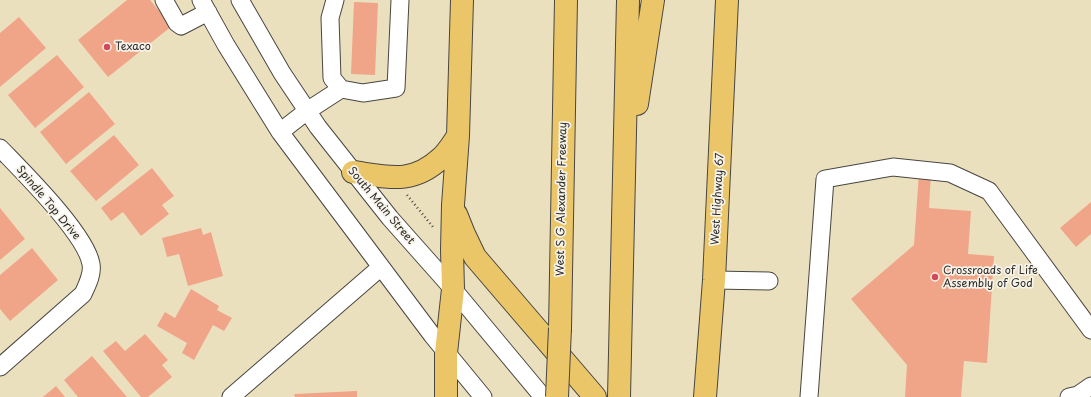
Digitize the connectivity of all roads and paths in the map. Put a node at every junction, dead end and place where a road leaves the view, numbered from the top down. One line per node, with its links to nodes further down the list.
1 (164, 0): 10 (street)
2 (240, 0): 12 (street, South Main Street)
3 (335, 0): 11 (street)
4 (400, 0): 11 (street)
5 (462, 0): 14 (main road)
6 (566, 0): 34 (main road, West S G Alexander Freeway, bridge)
7 (628, 0): 18 (main road)
8 (653, 0): 18 (main road)
9 (727, 0): 22 (main road, West Highway 67)
10 (204, 6): 13 (street)
11 (341, 89): 12 (street)
12 (307, 110): 13 (street); 16 (street, South Main Street)
13 (280, 132): 21 (street)
14 (458, 136): 16 (main road); 19 (main road)
15 (0, 148): 27 (street, Spindle Top Drive)
16 (353, 172): 24 (street, South Main Street)
17 (403, 190): 20 (path)
18 (623, 200): 29 (main road)
19 (453, 205): 24 (main road); 35 (main road)
20 (433, 227)
21 (381, 267): 26 (street); 30 (street)
22 (714, 280): 23 (street); 36 (main road, West Highway 67)
23 (769, 281)
24 (453, 290): 26 (main road); 33 (street, South Main Street)
25 (1091, 330): 37 (street)
26 (446, 353): 31 (main road); 32 (street)
27 (3, 358)
28 (1091, 386): 38 (street)
29 (619, 393)
30 (231, 397)
31 (446, 397)
32 (483, 397)
33 (543, 397)
34 (558, 397)
35 (595, 397)
36 (705, 397)
37 (809, 397)
38 (1069, 397)

